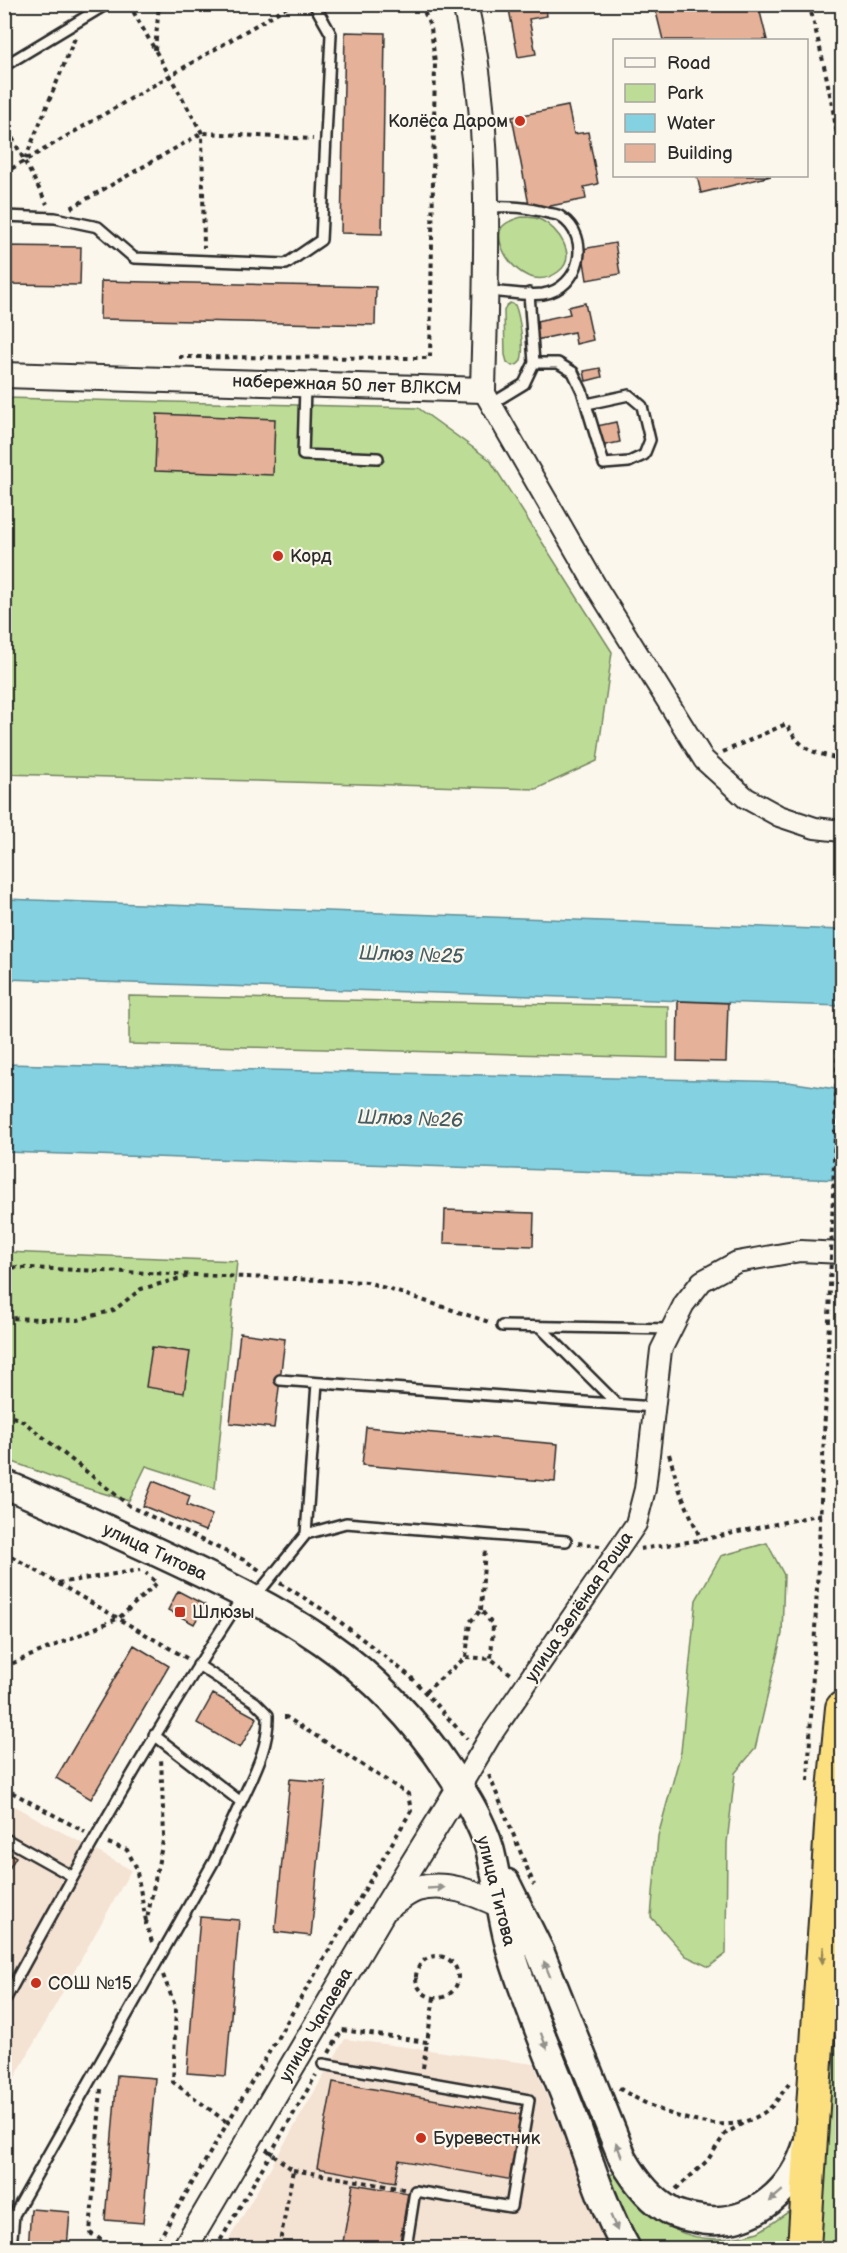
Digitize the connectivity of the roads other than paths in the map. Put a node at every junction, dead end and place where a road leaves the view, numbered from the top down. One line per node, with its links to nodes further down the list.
1 (107, 4): 4 (lane)
2 (314, 4): 6 (lane)
3 (465, 4): 5 (street, набережная 50 лет ВЛКСМ)
4 (4, 66)
5 (486, 207): 7 (street, набережная 50 лет ВЛКСМ); 8 (lane)
6 (4, 216)
7 (485, 291): 8 (lane); 12 (street, набережная 50 лет ВЛКСМ)
8 (529, 293): 9 (lane)
9 (534, 363): 12 (lane); 13 (lane)
10 (4, 375): 11 (street, набережная 50 лет ВЛКСМ)
11 (305, 384): 12 (street, набережная 50 лет ВЛКСМ); 14 (lane)
12 (487, 397): 15 (street)
13 (586, 404): 13 (lane)
14 (378, 458)
15 (843, 831)
16 (843, 1253): 19 (street, улица Зелёная Роща)
17 (502, 1326): 18 (lane)
18 (540, 1327): 19 (lane); 22 (lane)
19 (671, 1329): 23 (street, улица Зелёная Роща)
20 (280, 1380): 21 (lane)
21 (317, 1383): 22 (lane); 25 (lane)
22 (617, 1404): 23 (lane)
23 (654, 1407): 31 (street, улица Зелёная Роща)
24 (4, 1484): 27 (main road, улица Титова)
25 (306, 1534): 26 (lane); 27 (lane)
26 (566, 1541)
27 (249, 1596): 28 (lane); 31 (main road, улица Титова)
28 (198, 1665): 30 (lane); 32 (lane)
29 (843, 1708): 40 (highway, one-way to 40)
30 (154, 1735): 32 (lane); 35 (lane)
31 (460, 1787): 34 (main road, улица Титова); 37 (street)
32 (241, 1802): 41 (lane)
33 (4, 1838): 35 (lane)
34 (489, 1849): 36 (main road, улица Титова); 40 (main road, one-way to 34)
35 (72, 1876): 38 (lane)
36 (500, 1905): 37 (street, улица Чапаева, one-way to 36); 44 (main road, улица Титова, one-way to 44)
37 (384, 1910): 42 (street, улица Чапаева)
38 (4, 2002)
39 (323, 2064): 43 (lane)
40 (812, 2127): 45 (highway)
41 (11, 2248)
42 (185, 2248)
43 (406, 2248)
44 (626, 2248)
45 (804, 2248)

